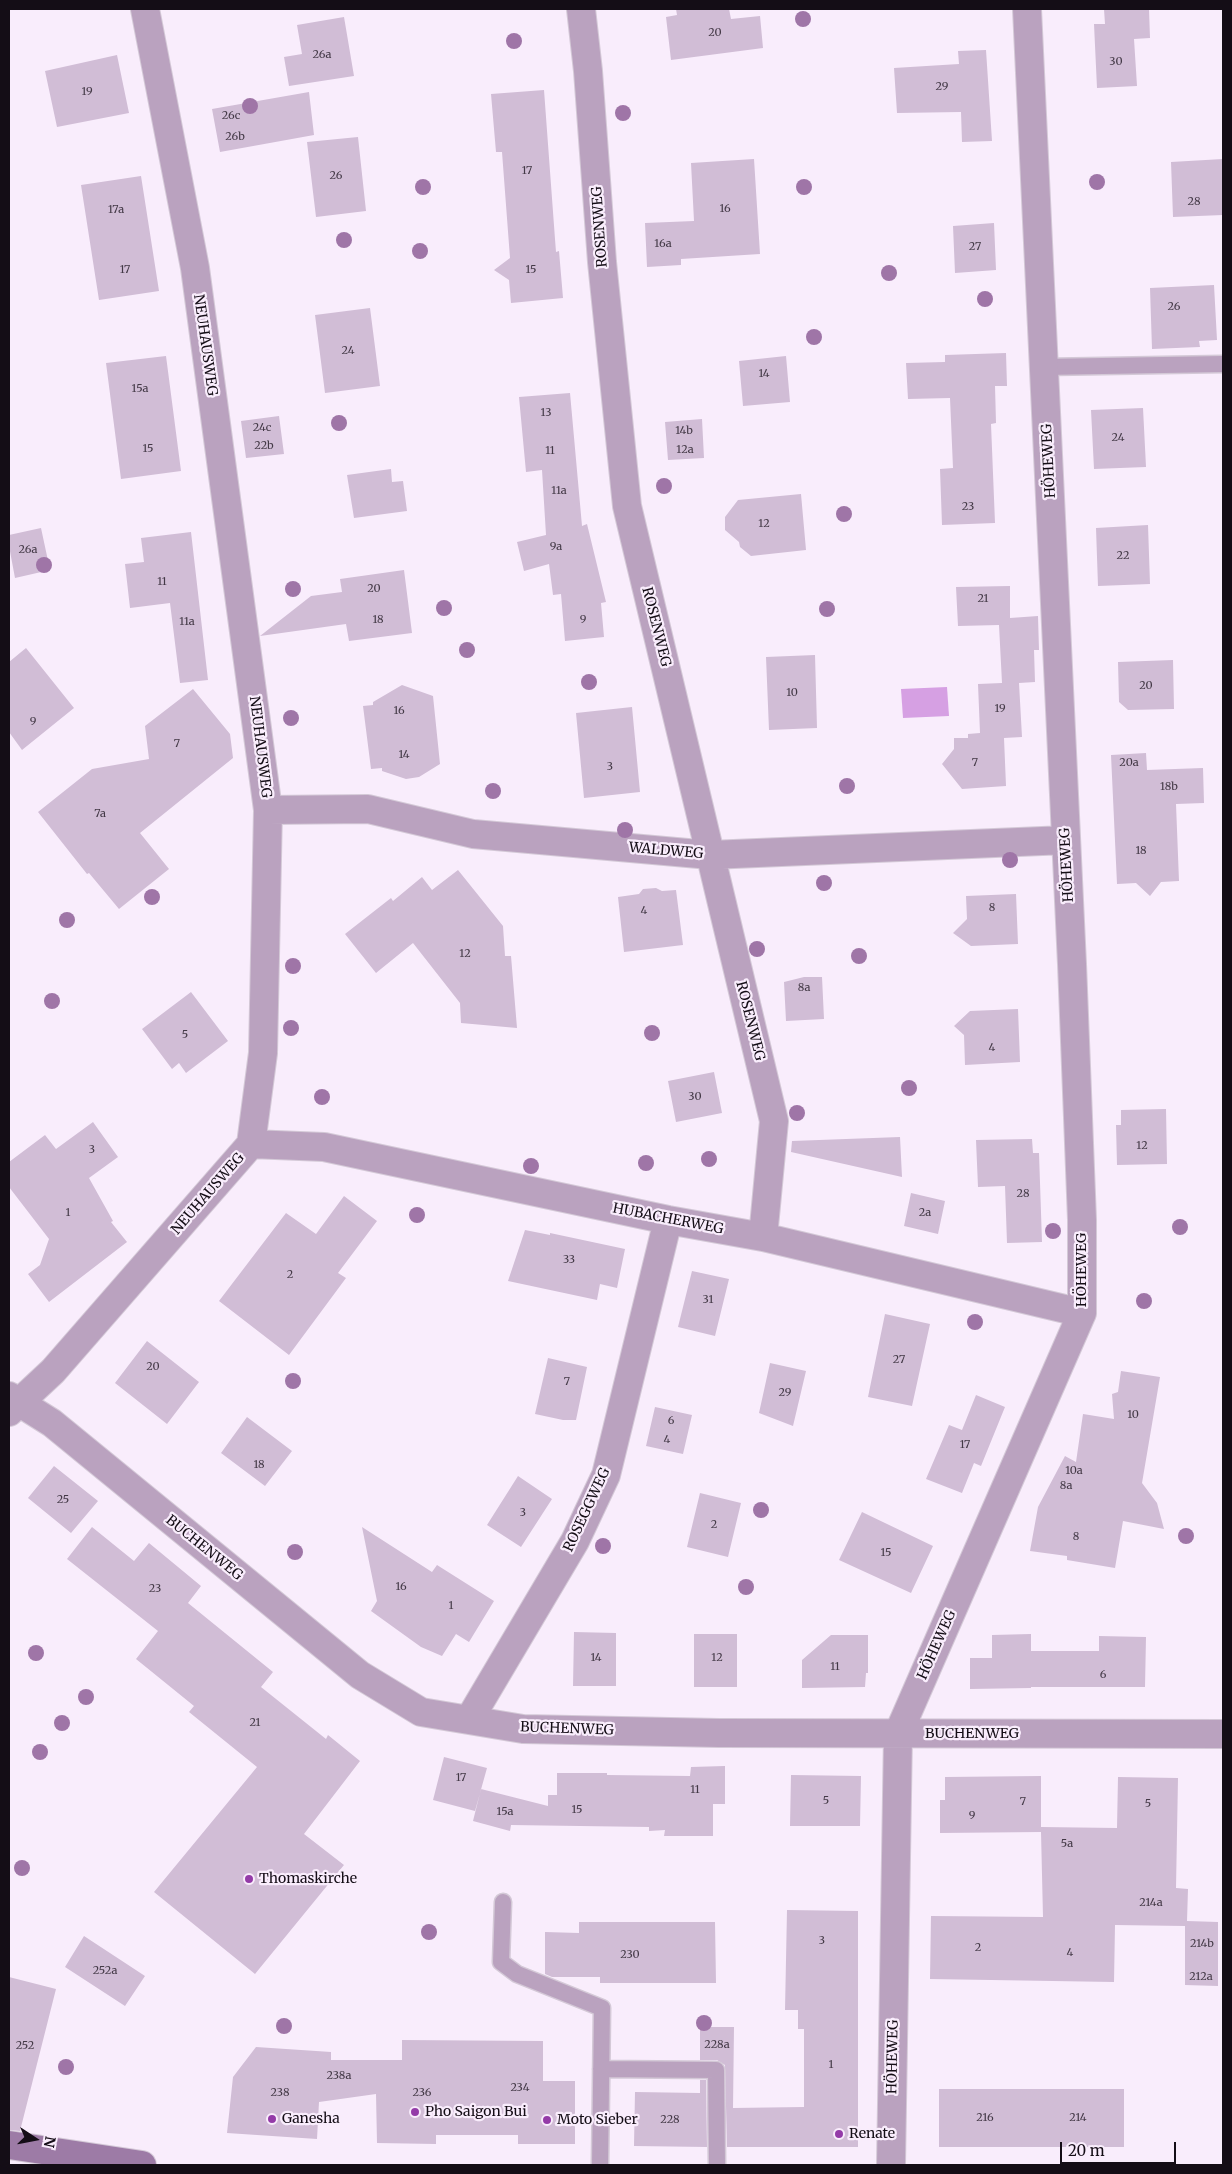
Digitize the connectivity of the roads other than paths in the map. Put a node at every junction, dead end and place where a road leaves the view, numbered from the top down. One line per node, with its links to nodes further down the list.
1 (145, 9): 6 (street, NEUHAUSWEG)
2 (581, 9): 8 (street, ROSENWEG)
3 (1027, 9): 5 (street, HÖHEWEG)
4 (1223, 364): 5 (lane)
5 (1044, 367): 7 (street, HÖHEWEG)
6 (268, 810): 8 (street, WALDWEG); 9 (street, NEUHAUSWEG)
7 (1066, 840): 8 (street, WALDWEG); 12 (street, HÖHEWEG)
8 (710, 855): 11 (street, ROSENWEG)
9 (251, 1144): 10 (street, HUBACHERWEG); 13 (street, NEUHAUSWEG)
10 (668, 1220): 11 (street, HUBACHERWEG); 14 (street, ROSEGGWEG)
11 (763, 1237): 12 (street, HUBACHERWEG)
12 (1082, 1313): 15 (street, HÖHEWEG)
13 (12, 1404): 14 (street, BUCHENWEG)
14 (469, 1720): 15 (street, BUCHENWEG)
15 (898, 1734): 16 (street, BUCHENWEG); 23 (street, HÖHEWEG)
16 (1223, 1734)
17 (503, 1902): 18 (lane)
18 (601, 2069): 21 (lane); 22 (lane)
19 (9, 2145): 20 (main road)
20 (142, 2165)
21 (600, 2165)
22 (717, 2165)
23 (891, 2165)

